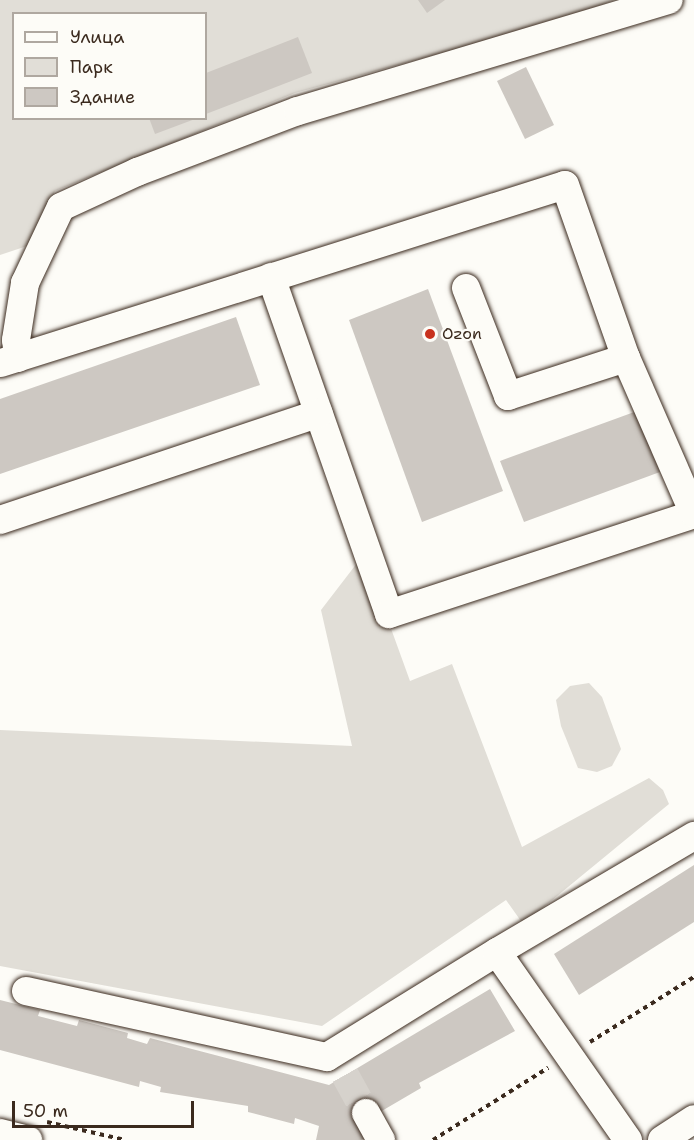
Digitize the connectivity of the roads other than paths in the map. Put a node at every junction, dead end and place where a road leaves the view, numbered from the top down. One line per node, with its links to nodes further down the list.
1 (669, 0): 5 (street)
2 (271, 277): 4 (street); 5 (street); 6 (street)
3 (466, 288): 4 (street)
4 (626, 358): 7 (street)
5 (9, 360)
6 (319, 413): 7 (street); 8 (street)
7 (693, 514)
8 (0, 520)
9 (694, 836): 10 (street)
10 (497, 952): 11 (street); 17 (street)
11 (26, 991)
12 (366, 1113): 16 (street)
13 (694, 1119): 18 (street)
14 (37, 1131): 15 (street)
15 (0, 1133)
16 (381, 1140)
17 (628, 1140)
18 (662, 1140)

